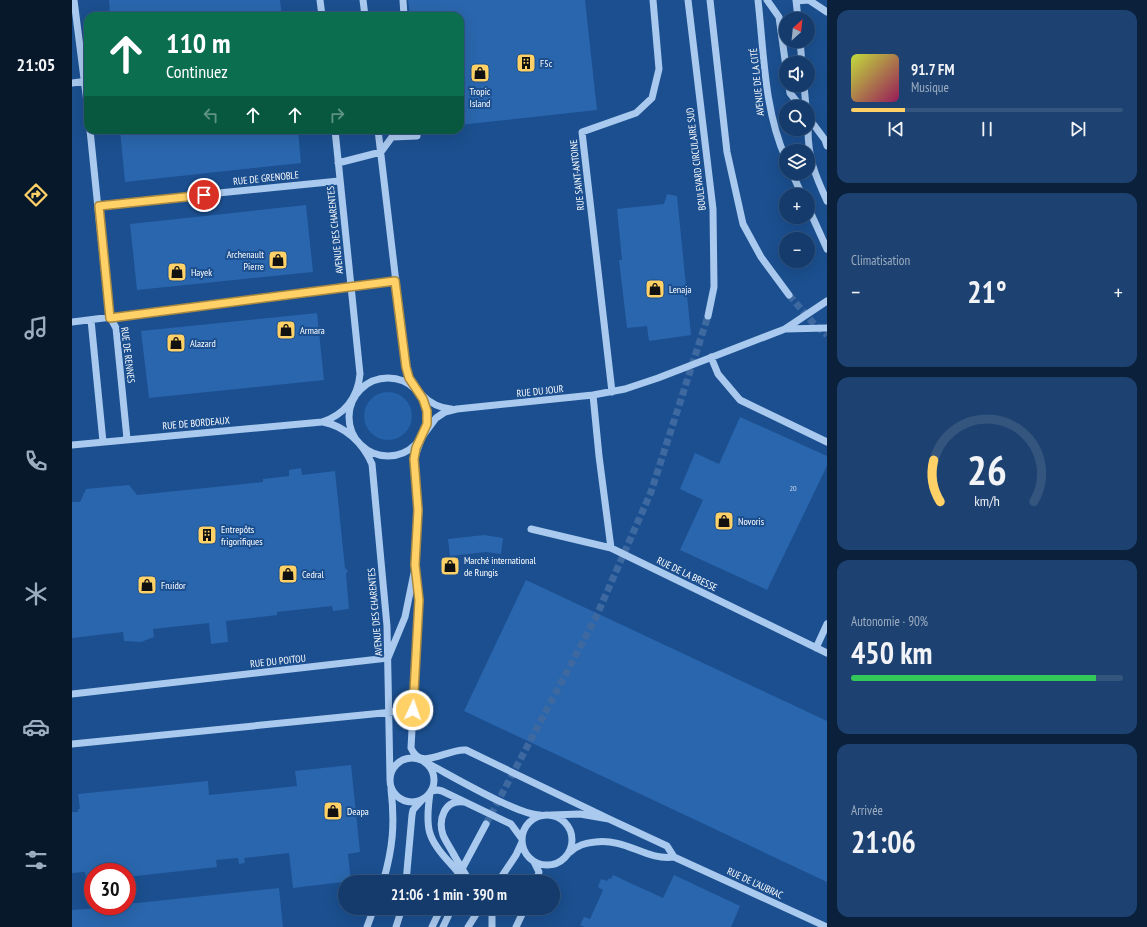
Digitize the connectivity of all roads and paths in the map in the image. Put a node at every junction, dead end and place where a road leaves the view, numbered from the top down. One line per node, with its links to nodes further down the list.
1 (74, 0): 18 (street)
2 (320, 0): 12 (street)
3 (364, 0): 13 (street)
4 (403, 0): 14 (street)
5 (653, 0): 48 (street, RUE SAINT-ANTOINE)
6 (688, 0): 40 (street, BOULEVARD CIRCULAIRE SUD)
7 (710, 0): 38 (street)
8 (758, 0): 27 (street, AVENUE DE LA CITÉ)
9 (767, 0): 17 (street)
10 (796, 0): 11 (street); 15 (street)
11 (810, 0): 16 (street)
12 (322, 12)
13 (365, 12)
14 (404, 12)
15 (797, 12)
16 (827, 12)
17 (784, 56)
18 (84, 68)
19 (84, 81): 20 (street)
20 (72, 83)
21 (815, 126): 28 (street)
22 (90, 134): 33 (street, RUE DE RENNES)
23 (335, 134): 30 (street, AVENUE DES CHARENTES)
24 (378, 134): 29 (street)
25 (410, 134): 29 (street)
26 (808, 136): 32 (street)
27 (779, 145)
28 (827, 146)
29 (380, 152): 30 (street); 36 (street)
30 (338, 163): 31 (street, AVENUE DES CHARENTES)
31 (340, 181): 33 (street, RUE DE GRENOBLE); 37 (street, AVENUE DES CHARENTES)
32 (827, 201)
33 (99, 206): 41 (street, RUE DE RENNES)
34 (815, 222): 35 (street)
35 (827, 249)
36 (395, 281): 37 (street); 47 (street)
37 (351, 287): 41 (street); 50 (street, AVENUE DES CHARENTES)
38 (789, 296)
39 (827, 301): 45 (street)
40 (708, 316)
41 (110, 318): 42 (street); 54 (street, RUE DE RENNES)
42 (91, 320): 43 (street); 55 (street)
43 (72, 322)
44 (827, 328): 45 (street)
45 (785, 329): 46 (street, RUE DU JOUR)
46 (711, 357): 48 (street, RUE DU JOUR); 56 (street)
47 (415, 388): 50 (street); 51 (street, RUE DU JOUR); 53 (street)
48 (612, 392): 49 (street, RUE DU JOUR)
49 (594, 395): 51 (street, RUE DU JOUR); 60 (street)
50 (353, 398): 52 (street, RUE DE BORDEAUX); 58 (street)
51 (457, 409): 53 (street, RUE DU JOUR)
52 (322, 422): 54 (street, RUE DE BORDEAUX); 58 (street, RUE DE BORDEAUX)
53 (422, 437): 58 (street); 61 (street)
54 (127, 440): 55 (street, RUE DE BORDEAUX)
55 (103, 442): 57 (street, RUE DE BORDEAUX)
56 (827, 442)
57 (72, 445)
58 (362, 446): 65 (street, AVENUE DES CHARENTES)
59 (531, 529): 60 (street, RUE DE LA BRESSE)
60 (611, 548): 63 (street, RUE DE LA BRESSE)
61 (415, 565): 65 (street); 67 (street)
62 (827, 624): 63 (street)
63 (816, 648): 64 (street, RUE DE LA BRESSE)
64 (827, 653)
65 (388, 658): 66 (street, RUE DU POITOU); 68 (street, AVENUE DES CHARENTES)
66 (72, 694)
67 (413, 710): 68 (street); 70 (street)
68 (390, 711): 69 (street); 71 (street, AVENUE DES CHARENTES)
69 (72, 744)
70 (423, 761): 71 (street); 72 (street); 74 (street); 76 (street)
71 (391, 783): 72 (street); 83 (street, AVENUE DES CHARENTES)
72 (428, 794): 73 (street); 84 (street); 86 (street, bridge)
73 (466, 803): 78 (street); 88 (street, bridge)
74 (543, 815): 75 (street); 78 (street)
75 (551, 815): 76 (street, RUE DE L'AUBRAC); 80 (street)
76 (609, 819): 81 (street, RUE DE L'AUBRAC)
77 (486, 824): 79 (street)
78 (522, 841): 82 (street); 89 (street)
79 (475, 848): 85 (street); 87 (street)
80 (570, 852): 81 (street, RUE DE L'AUBRAC); 82 (street)
81 (674, 857): 105 (street, RUE DE L'AUBRAC)
82 (534, 862): 90 (street)
83 (385, 875)
84 (407, 875)
85 (459, 875)
86 (461, 875)
87 (465, 875)
88 (466, 875)
89 (503, 875)
90 (538, 875)
91 (371, 915): 98 (street)
92 (400, 915): 99 (street)
93 (438, 915): 100 (street)
94 (449, 915): 101 (street)
95 (476, 915): 102 (street)
96 (492, 915): 103 (street)
97 (522, 915): 104 (street)
98 (367, 927)
99 (396, 927)
100 (432, 927)
101 (443, 927)
102 (468, 927)
103 (492, 927)
104 (516, 927)
105 (827, 927)

